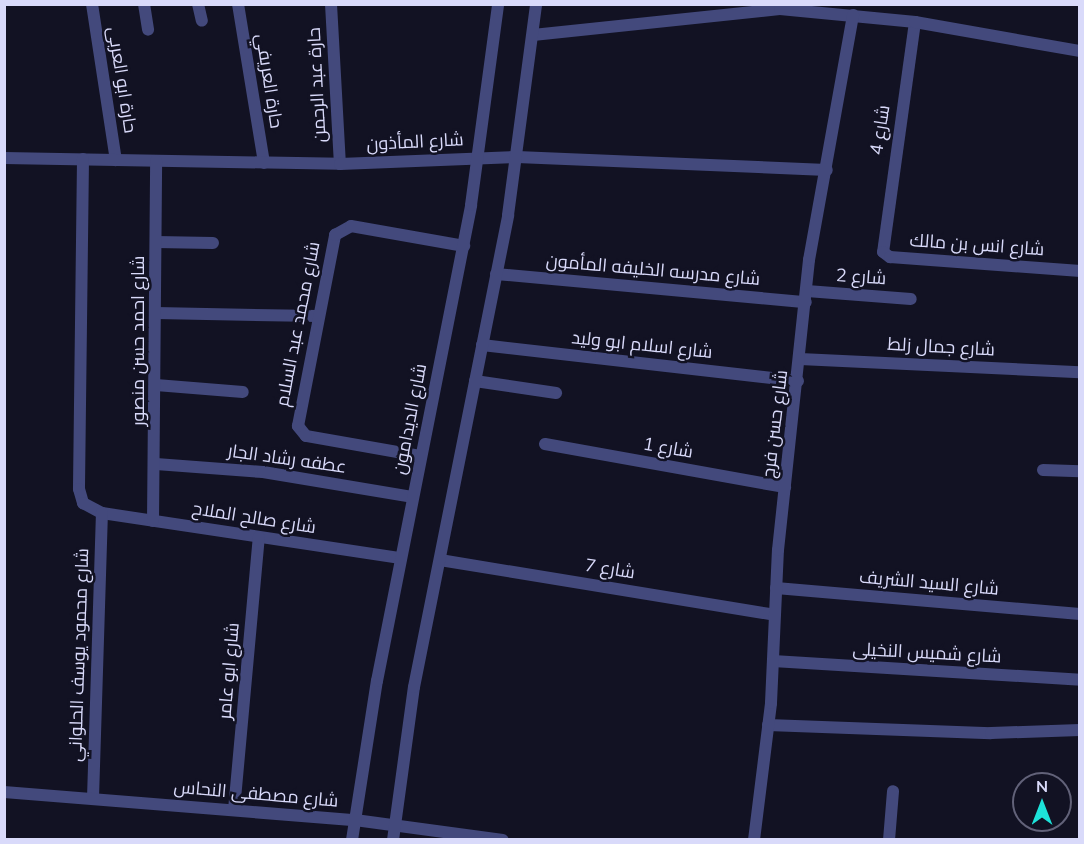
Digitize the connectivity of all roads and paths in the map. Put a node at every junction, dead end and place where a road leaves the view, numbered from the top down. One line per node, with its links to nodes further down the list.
1 (92, 4): 20 (street, حارة ابو العربى)
2 (144, 4): 13 (street)
3 (198, 4): 11 (street)
4 (238, 4): 22 (street, حارة العريفي)
5 (331, 4): 23 (street, حارة عبد الرحمن)
6 (498, 4): 16 (street, شارع الديدامون)
7 (536, 4): 14 (street)
8 (781, 7): 9 (street); 10 (street)
9 (709, 10): 14 (street)
10 (844, 11): 12 (street); 24 (street, شارع حسن فرج)
11 (202, 21)
12 (915, 22): 15 (street); 27 (street, شارع 4)
13 (148, 30)
14 (533, 35): 18 (street)
15 (1080, 51)
16 (479, 157): 18 (street, شارع المأذون); 23 (street, شارع المأذون); 28 (street, شارع الديدامون)
17 (4, 158): 19 (street, شارع المأذون)
18 (517, 158): 24 (street, شارع المأذون); 30 (street)
19 (83, 159): 20 (street, شارع المأذون); 50 (street)
20 (116, 160): 21 (street, شارع المأذون)
21 (156, 161): 22 (street, شارع المأذون); 25 (street, شارع احمد حسن منصور)
22 (264, 163): 23 (street, شارع المأذون)
23 (340, 164)
24 (827, 170): 31 (street, شارع حسن فرج)
25 (156, 242): 26 (street); 33 (street, شارع احمد حسن منصور)
26 (213, 243)
27 (880, 243): 29 (street, شارع انس بن مالك)
28 (464, 246): 34 (street, شارع محمد عبد السلام); 44 (street, شارع الديدامون)
29 (1080, 271)
30 (496, 274): 31 (street, شارع مدرسه الخليفه المأمون); 35 (street)
31 (807, 296): 32 (street, شارع 2); 36 (street, شارع حسن فرج)
32 (911, 299)
33 (156, 313): 34 (street); 40 (street, شارع احمد حسن منصور)
34 (318, 316): 44 (street, شارع محمد عبد السلام)
35 (482, 345): 38 (street); 39 (street, شارع اسلام ابو وليد)
36 (800, 358): 37 (street, شارع جمال زلط); 39 (street, شارع حسن فرج)
37 (1080, 372)
38 (475, 381): 42 (street); 54 (street)
39 (798, 381): 48 (street, شارع حسن فرج)
40 (156, 385): 41 (street); 45 (street, شارع احمد حسن منصور)
41 (243, 392)
42 (556, 393)
43 (545, 444): 48 (street, شارع 1)
44 (420, 456): 49 (street, شارع الديدامون)
45 (156, 464): 49 (street, عطفه رشاد الجار); 51 (street, شارع احمد حسن منصور)
46 (1043, 470): 47 (street)
47 (1080, 471)
48 (785, 486): 55 (street, شارع حسن فرج)
49 (412, 497): 53 (street, شارع الديدامون)
50 (102, 513): 51 (street, شارع صالح الملاح); 64 (street, شارع محمود يوسف الحلواني)
51 (153, 521): 52 (street, شارع صالح الملاح)
52 (260, 537): 53 (street, شارع صالح الملاح); 65 (street, شارع ابو عامر)
53 (401, 558): 66 (street, شارع الديدامون)
54 (440, 560): 57 (street, شارع 7); 67 (street)
55 (776, 588): 56 (street, شارع السيد الشريف); 57 (street, شارع حسن فرج)
56 (1080, 614)
57 (775, 615): 58 (street, شارع حسن فرج)
58 (773, 662): 59 (street, شارع شميس النخيلى); 60 (street, شارع حسن فرج)
59 (1080, 680)
60 (768, 725): 61 (street); 71 (street, شارع حسن فرج)
61 (1080, 730)
62 (892, 791): 72 (street)
63 (4, 792): 64 (street, شارع مصطفى النحاس)
64 (93, 798): 65 (street, شارع مصطفى النحاس)
65 (234, 810): 66 (street, شارع مصطفى النحاس)
66 (355, 820): 67 (street, شارع مصطفى النحاس); 68 (street, شارع الديدامون)
67 (395, 824): 69 (street); 70 (street, شارع مصطفى النحاس)
68 (352, 840)
69 (393, 840)
70 (503, 840)
71 (754, 840)
72 (889, 840)

